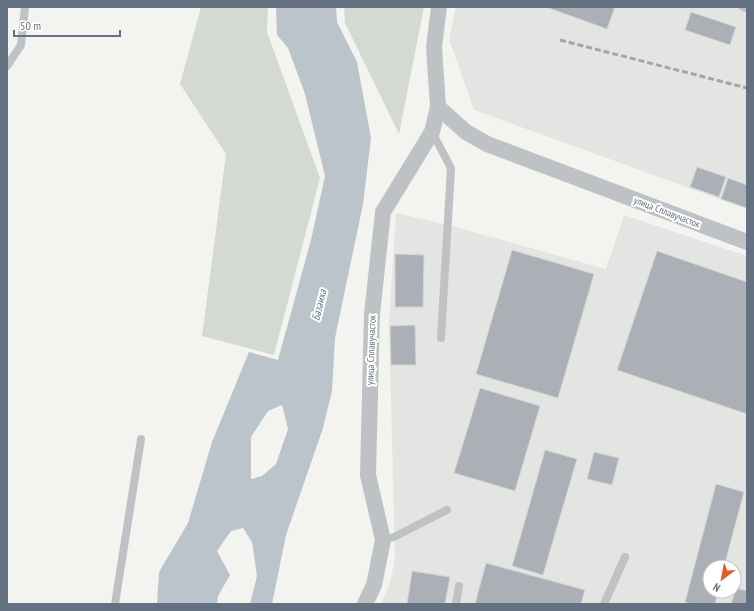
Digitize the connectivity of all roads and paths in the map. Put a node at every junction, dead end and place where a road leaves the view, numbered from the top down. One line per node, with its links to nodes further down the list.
1 (25, 7): 5 (lane)
2 (439, 7): 6 (street, улица Сплавучасток)
3 (743, 7): 4 (lane)
4 (747, 8)
5 (7, 66)
6 (438, 107): 7 (street, улица Сплавучасток); 8 (street, улица Сплавучасток)
7 (432, 132): 9 (lane); 12 (street, улица Сплавучасток)
8 (747, 242)
9 (441, 338)
10 (141, 439): 15 (lane)
11 (446, 510): 12 (lane)
12 (383, 540): 16 (street, улица Сплавучасток)
13 (626, 557): 18 (lane)
14 (459, 586): 17 (lane)
15 (115, 604)
16 (365, 604)
17 (456, 604)
18 (604, 604)

